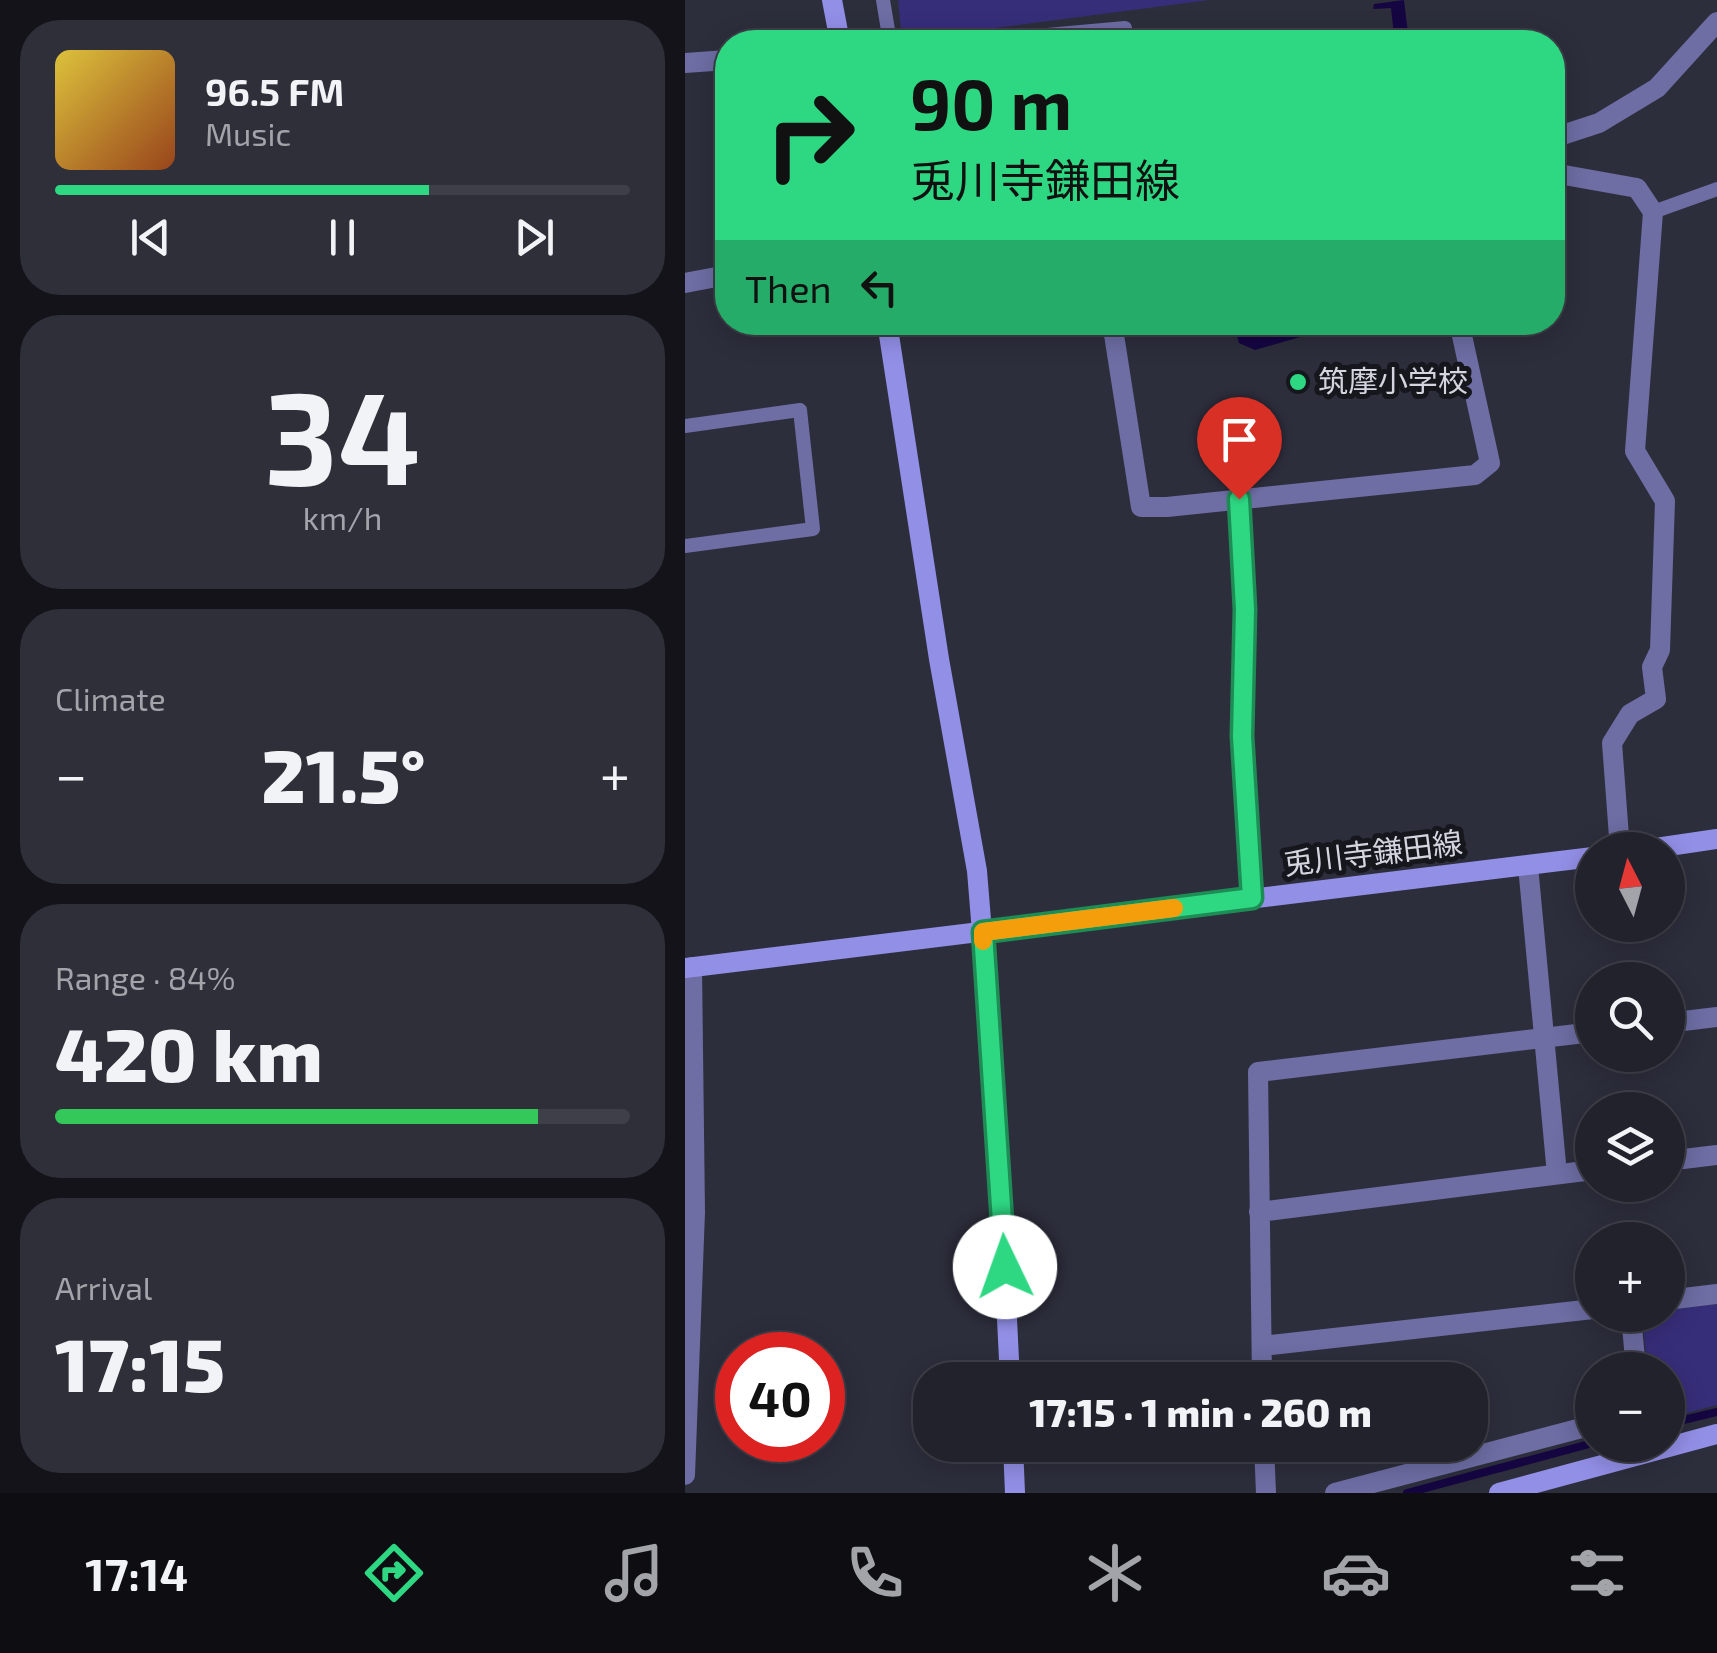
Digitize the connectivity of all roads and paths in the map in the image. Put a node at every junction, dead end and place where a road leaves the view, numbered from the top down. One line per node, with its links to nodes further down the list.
1 (832, 0): 4 (street)
2 (883, 0): 5 (lane)
3 (1717, 22): 8 (street)
4 (838, 30)
5 (887, 30)
6 (715, 61): 7 (street)
7 (685, 63)
8 (1565, 134)
9 (1565, 175): 11 (street)
10 (1717, 189): 11 (lane)
11 (1653, 212): 20 (street)
12 (715, 277): 13 (street)
13 (685, 283)
14 (889, 335): 26 (street)
15 (1114, 335): 18 (street)
16 (1462, 335): 18 (street)
17 (685, 426): 19 (lane)
18 (1239, 499): 25 (street)
19 (685, 546)
20 (1618, 832)
21 (1717, 840): 22 (street)
22 (1685, 844)
23 (1575, 859): 24 (street, 兎川寺鎌田線)
24 (1527, 866): 25 (street, 兎川寺鎌田線); 31 (street)
25 (1252, 898): 26 (street, 兎川寺鎌田線)
26 (983, 932): 27 (street, 兎川寺鎌田線); 42 (street)
27 (688, 968): 36 (street)
28 (1717, 1017): 29 (street)
29 (1685, 1021)
30 (1575, 1034): 31 (street)
31 (1543, 1038): 35 (street); 37 (street)
32 (1717, 1155): 33 (street)
33 (1685, 1159)
34 (1575, 1172): 35 (street)
35 (1557, 1174): 37 (street)
36 (690, 1212): 48 (street)
37 (1259, 1212): 41 (street)
38 (1717, 1294): 39 (street)
39 (1685, 1298)
40 (1575, 1312): 41 (street)
41 (1263, 1346): 43 (street)
42 (1010, 1362)
43 (1263, 1362)
44 (1575, 1430): 51 (street)
45 (1717, 1434): 52 (street)
46 (1014, 1462): 49 (street)
47 (1265, 1462): 50 (street)
48 (685, 1474)
49 (1015, 1493)
50 (1266, 1493)
51 (1335, 1493)
52 (1499, 1493)

